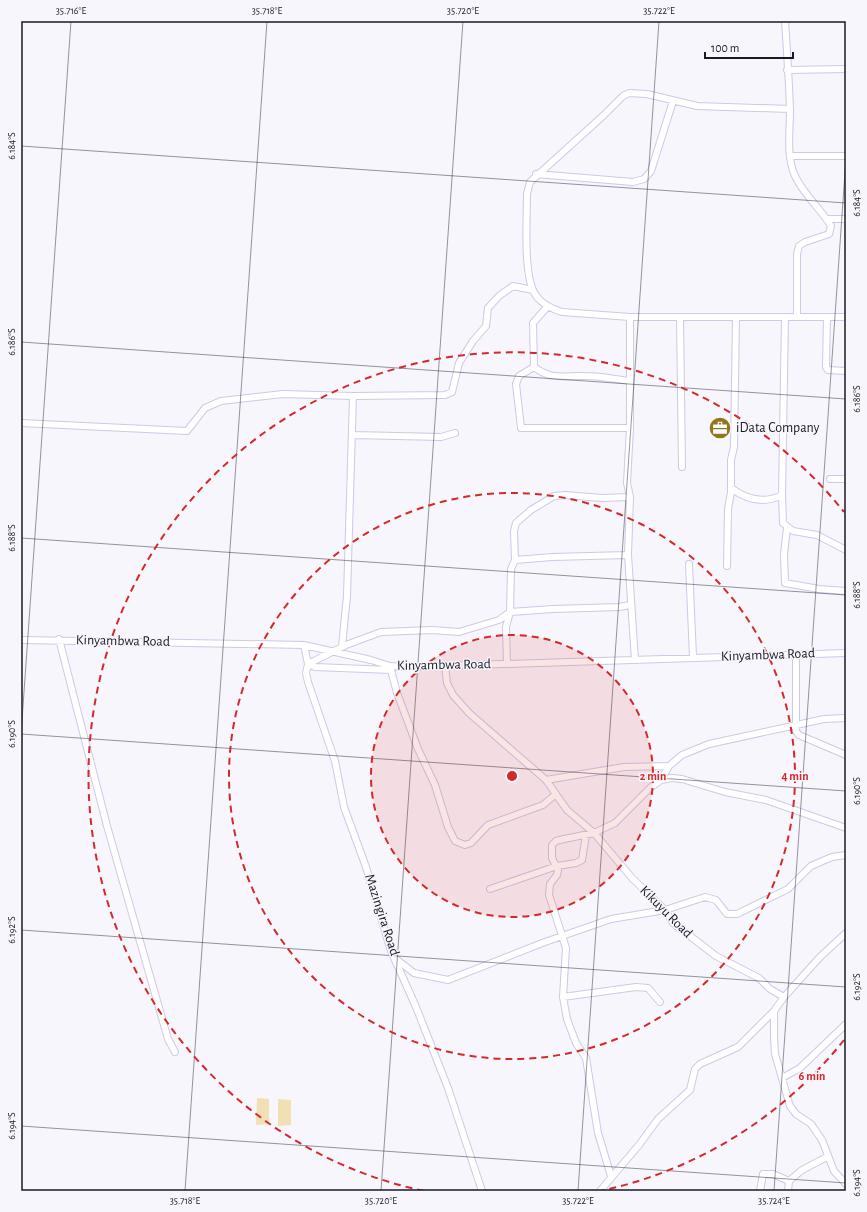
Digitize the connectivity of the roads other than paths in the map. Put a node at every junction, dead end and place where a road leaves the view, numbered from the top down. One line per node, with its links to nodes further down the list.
1 (785, 21): 3 (street)
2 (846, 69): 3 (street)
3 (787, 70): 5 (street)
4 (673, 101): 5 (street); 8 (street); 8 (street)
5 (790, 109): 6 (street)
6 (790, 156): 7 (street); 9 (street)
7 (846, 156)
8 (536, 174): 11 (street)
9 (827, 219): 10 (street); 17 (street)
10 (846, 219)
11 (533, 290): 12 (street); 23 (street)
12 (548, 306): 13 (street); 20 (street)
13 (630, 317): 14 (street); 22 (street)
14 (680, 317): 15 (street); 28 (street)
15 (736, 317): 16 (street); 31 (street)
16 (785, 317): 17 (street); 32 (street)
17 (797, 317): 18 (street)
18 (827, 317): 19 (street); 21 (street)
19 (846, 317)
20 (534, 367): 22 (street); 25 (street)
21 (846, 371)
22 (630, 381): 25 (street)
23 (353, 396): 24 (street); 27 (street)
24 (21, 423)
25 (630, 428): 33 (street)
26 (455, 433): 27 (street)
27 (352, 435): 46 (street)
28 (682, 467)
29 (830, 479): 30 (street)
30 (846, 479)
31 (731, 488): 32 (street); 39 (street)
32 (782, 495): 34 (street)
33 (630, 497): 36 (street); 37 (street)
34 (787, 528): 35 (street); 40 (street)
35 (846, 550)
36 (628, 555): 37 (street); 41 (street)
37 (515, 560): 42 (street)
38 (689, 564): 50 (street)
39 (727, 566)
40 (846, 590)
41 (630, 605): 42 (street); 51 (street)
42 (510, 612): 46 (street); 53 (street)
43 (59, 639): 44 (street, Kinyambwa Road); 45 (street, Kinyambwa Road); 78 (street)
44 (21, 640)
45 (304, 645): 47 (street, Kinyambwa Road); 52 (street, Mazingira Road)
46 (342, 646): 47 (street)
47 (336, 651): 52 (street); 55 (street, Kinyambwa Road)
48 (846, 653): 49 (street, Kinyambwa Road)
49 (796, 654): 50 (street, Kinyambwa Road); 57 (street)
50 (693, 657): 51 (street, Kinyambwa Road)
51 (636, 660): 53 (street, Kinyambwa Road)
52 (308, 664): 55 (street); 72 (street, Mazingira Road)
53 (507, 664): 54 (street, Kinyambwa Road)
54 (445, 666): 55 (street, Kinyambwa Road); 60 (street, Kikuyu Road)
55 (391, 668): 62 (street)
56 (846, 718): 57 (street)
57 (796, 725): 58 (street); 59 (street)
58 (846, 754)
59 (669, 766): 60 (street); 61 (street)
60 (546, 780): 62 (street, Kikuyu Road)
61 (661, 780): 63 (street); 64 (street)
62 (556, 794): 64 (street, Kikuyu Road)
63 (846, 828)
64 (594, 833): 65 (street); 69 (street, Kikuyu Road)
65 (586, 835): 67 (street); 67 (street)
66 (846, 855): 69 (street)
67 (557, 866): 68 (street); 71 (street)
68 (490, 889)
69 (665, 910): 71 (street); 74 (street, Kikuyu Road)
70 (846, 933): 74 (street)
71 (562, 936): 72 (street); 73 (street)
72 (395, 958): 84 (street, Mazingira Road)
73 (563, 997): 75 (street); 81 (street)
74 (784, 997): 76 (street)
75 (660, 1002)
76 (774, 1011): 79 (street); 81 (street)
77 (846, 1024): 79 (street)
78 (175, 1052)
79 (782, 1078): 80 (street)
80 (827, 1157): 82 (street); 83 (street)
81 (612, 1176): 85 (street)
82 (789, 1181): 86 (street); 87 (street)
83 (846, 1184)
84 (482, 1191)
85 (600, 1191)
86 (760, 1191)
87 (788, 1191)

